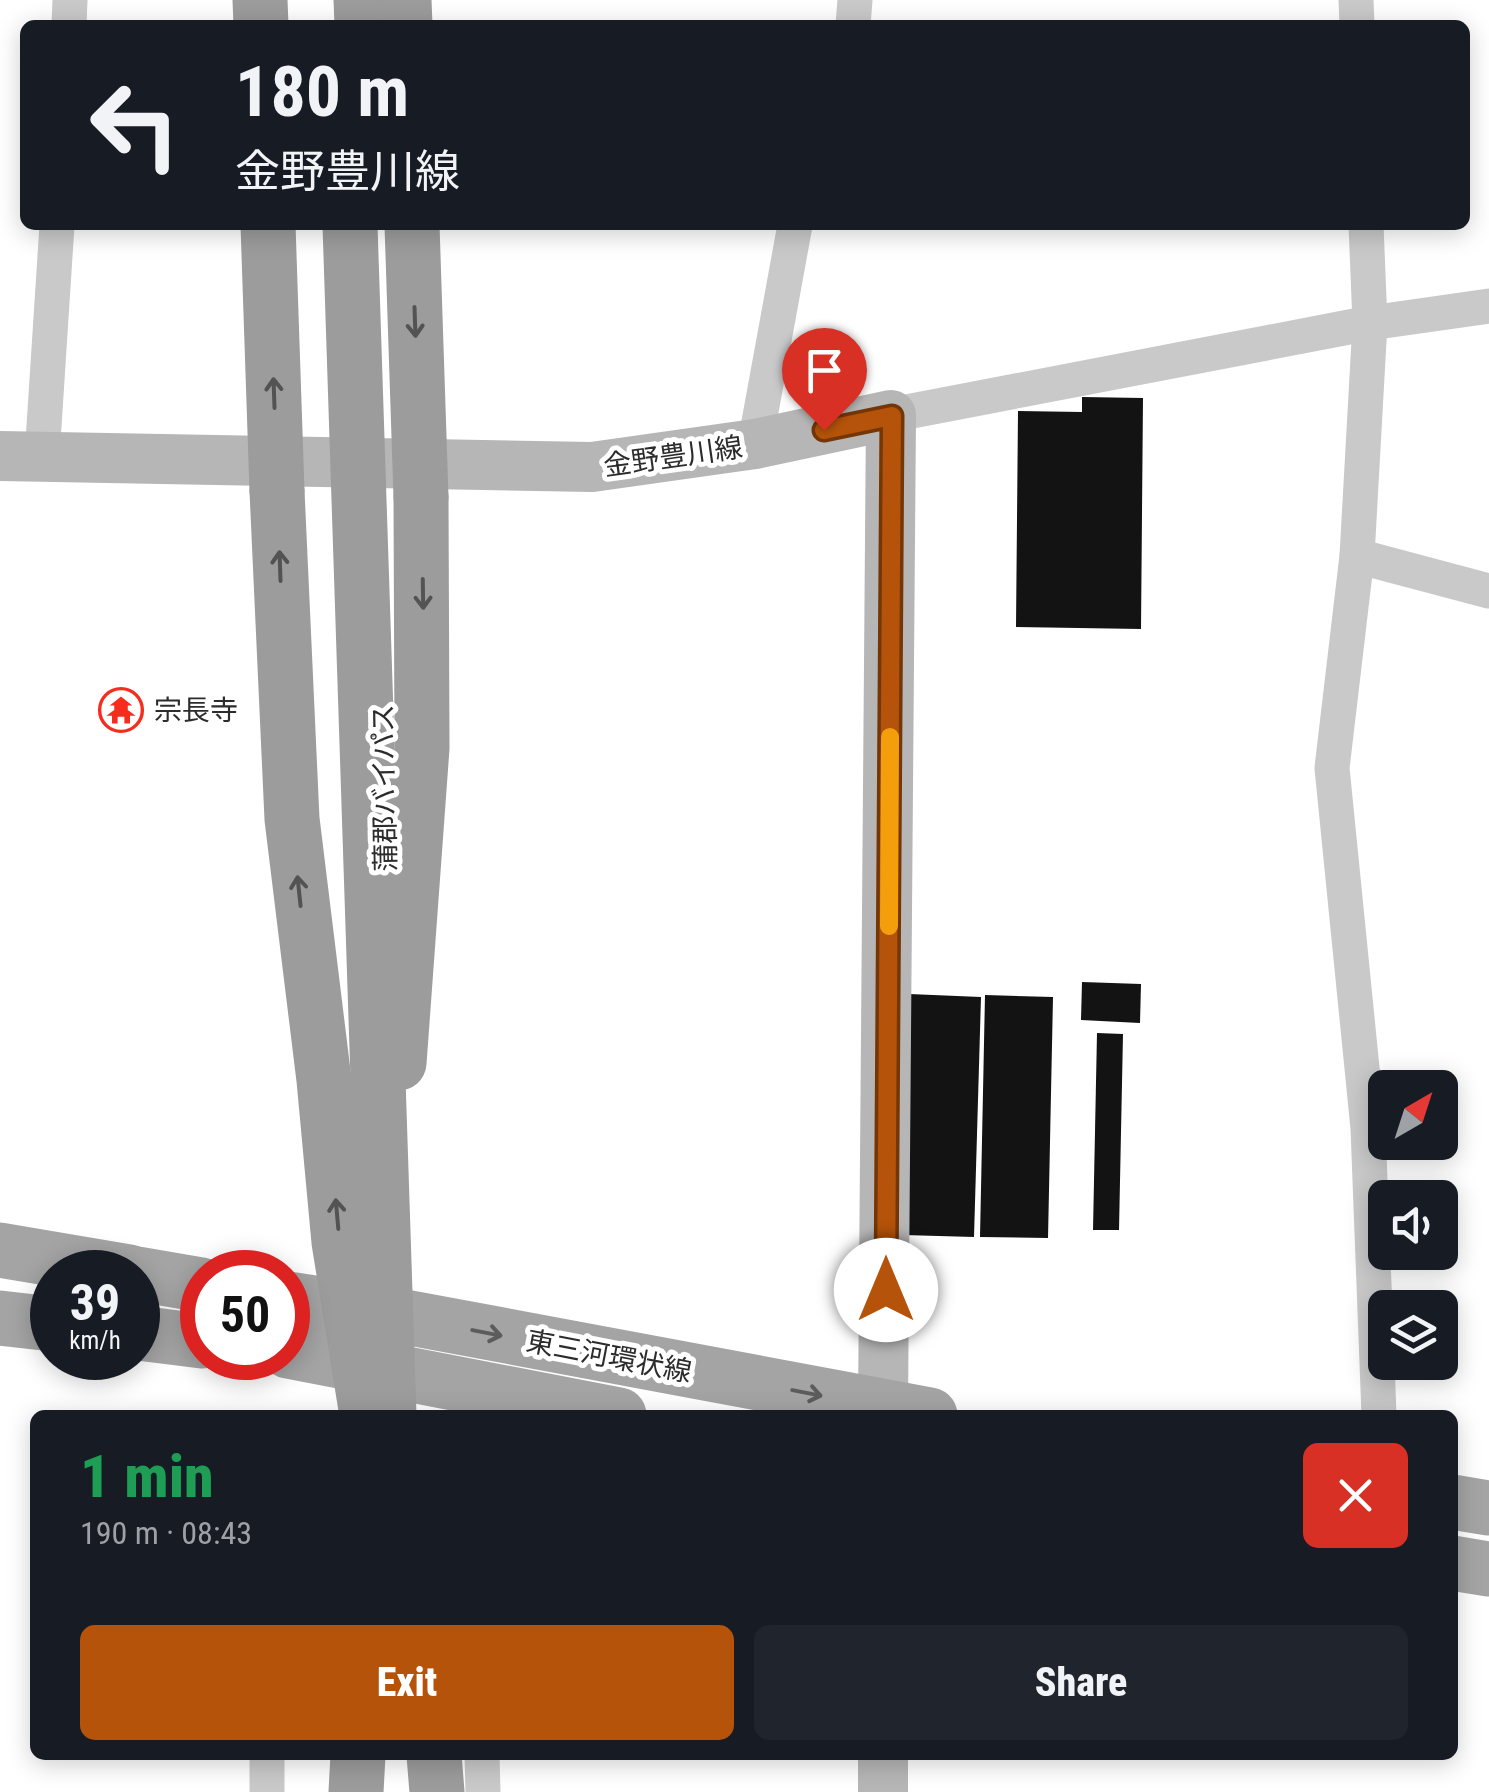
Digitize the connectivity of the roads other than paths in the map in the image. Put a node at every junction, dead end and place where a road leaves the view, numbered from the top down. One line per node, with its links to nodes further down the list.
1 (56, 230): 12 (street)
2 (268, 230): 21 (highway, one-way to 2, bridge)
3 (350, 230): 21 (highway, 蒲郡バイパス, bridge)
4 (368, 230): 21 (highway, 蒲郡バイパス)
5 (412, 230): 21 (highway, one-way to 21, bridge)
6 (794, 230): 11 (street)
7 (1366, 230): 9 (street)
8 (1489, 306): 9 (street)
9 (1370, 323): 10 (street); 13 (street)
10 (892, 416): 11 (main road, 金野豊川線); 24 (main road)
11 (756, 444): 12 (main road, 金野豊川線)
12 (21, 457)
13 (1357, 556): 14 (street); 25 (street)
14 (1489, 591)
15 (0, 1250): 16 (main road)
16 (30, 1255)
17 (310, 1314): 21 (main road, 東三河環状線)
18 (0, 1318): 19 (main road)
19 (30, 1321)
20 (310, 1355): 21 (main road, 東三河環状線)
21 (390, 1370): 22 (main road, 東三河環状線); 23 (main road, 東三河環状線, one-way to 23)
22 (594, 1410)
23 (894, 1410)
24 (907, 1410)
25 (1380, 1410)
26 (1458, 1503): 27 (main road)
27 (1489, 1508)
28 (1458, 1564): 29 (main road)
29 (1489, 1568)
30 (267, 1760): 37 (street)
31 (358, 1760): 38 (highway)
32 (400, 1760): 39 (highway)
33 (417, 1760): 40 (highway)
34 (434, 1760): 41 (highway)
35 (482, 1760): 42 (street)
36 (883, 1760): 43 (main road)
37 (267, 1792)
38 (356, 1792)
39 (401, 1792)
40 (418, 1792)
41 (437, 1792)
42 (483, 1792)
43 (883, 1792)

